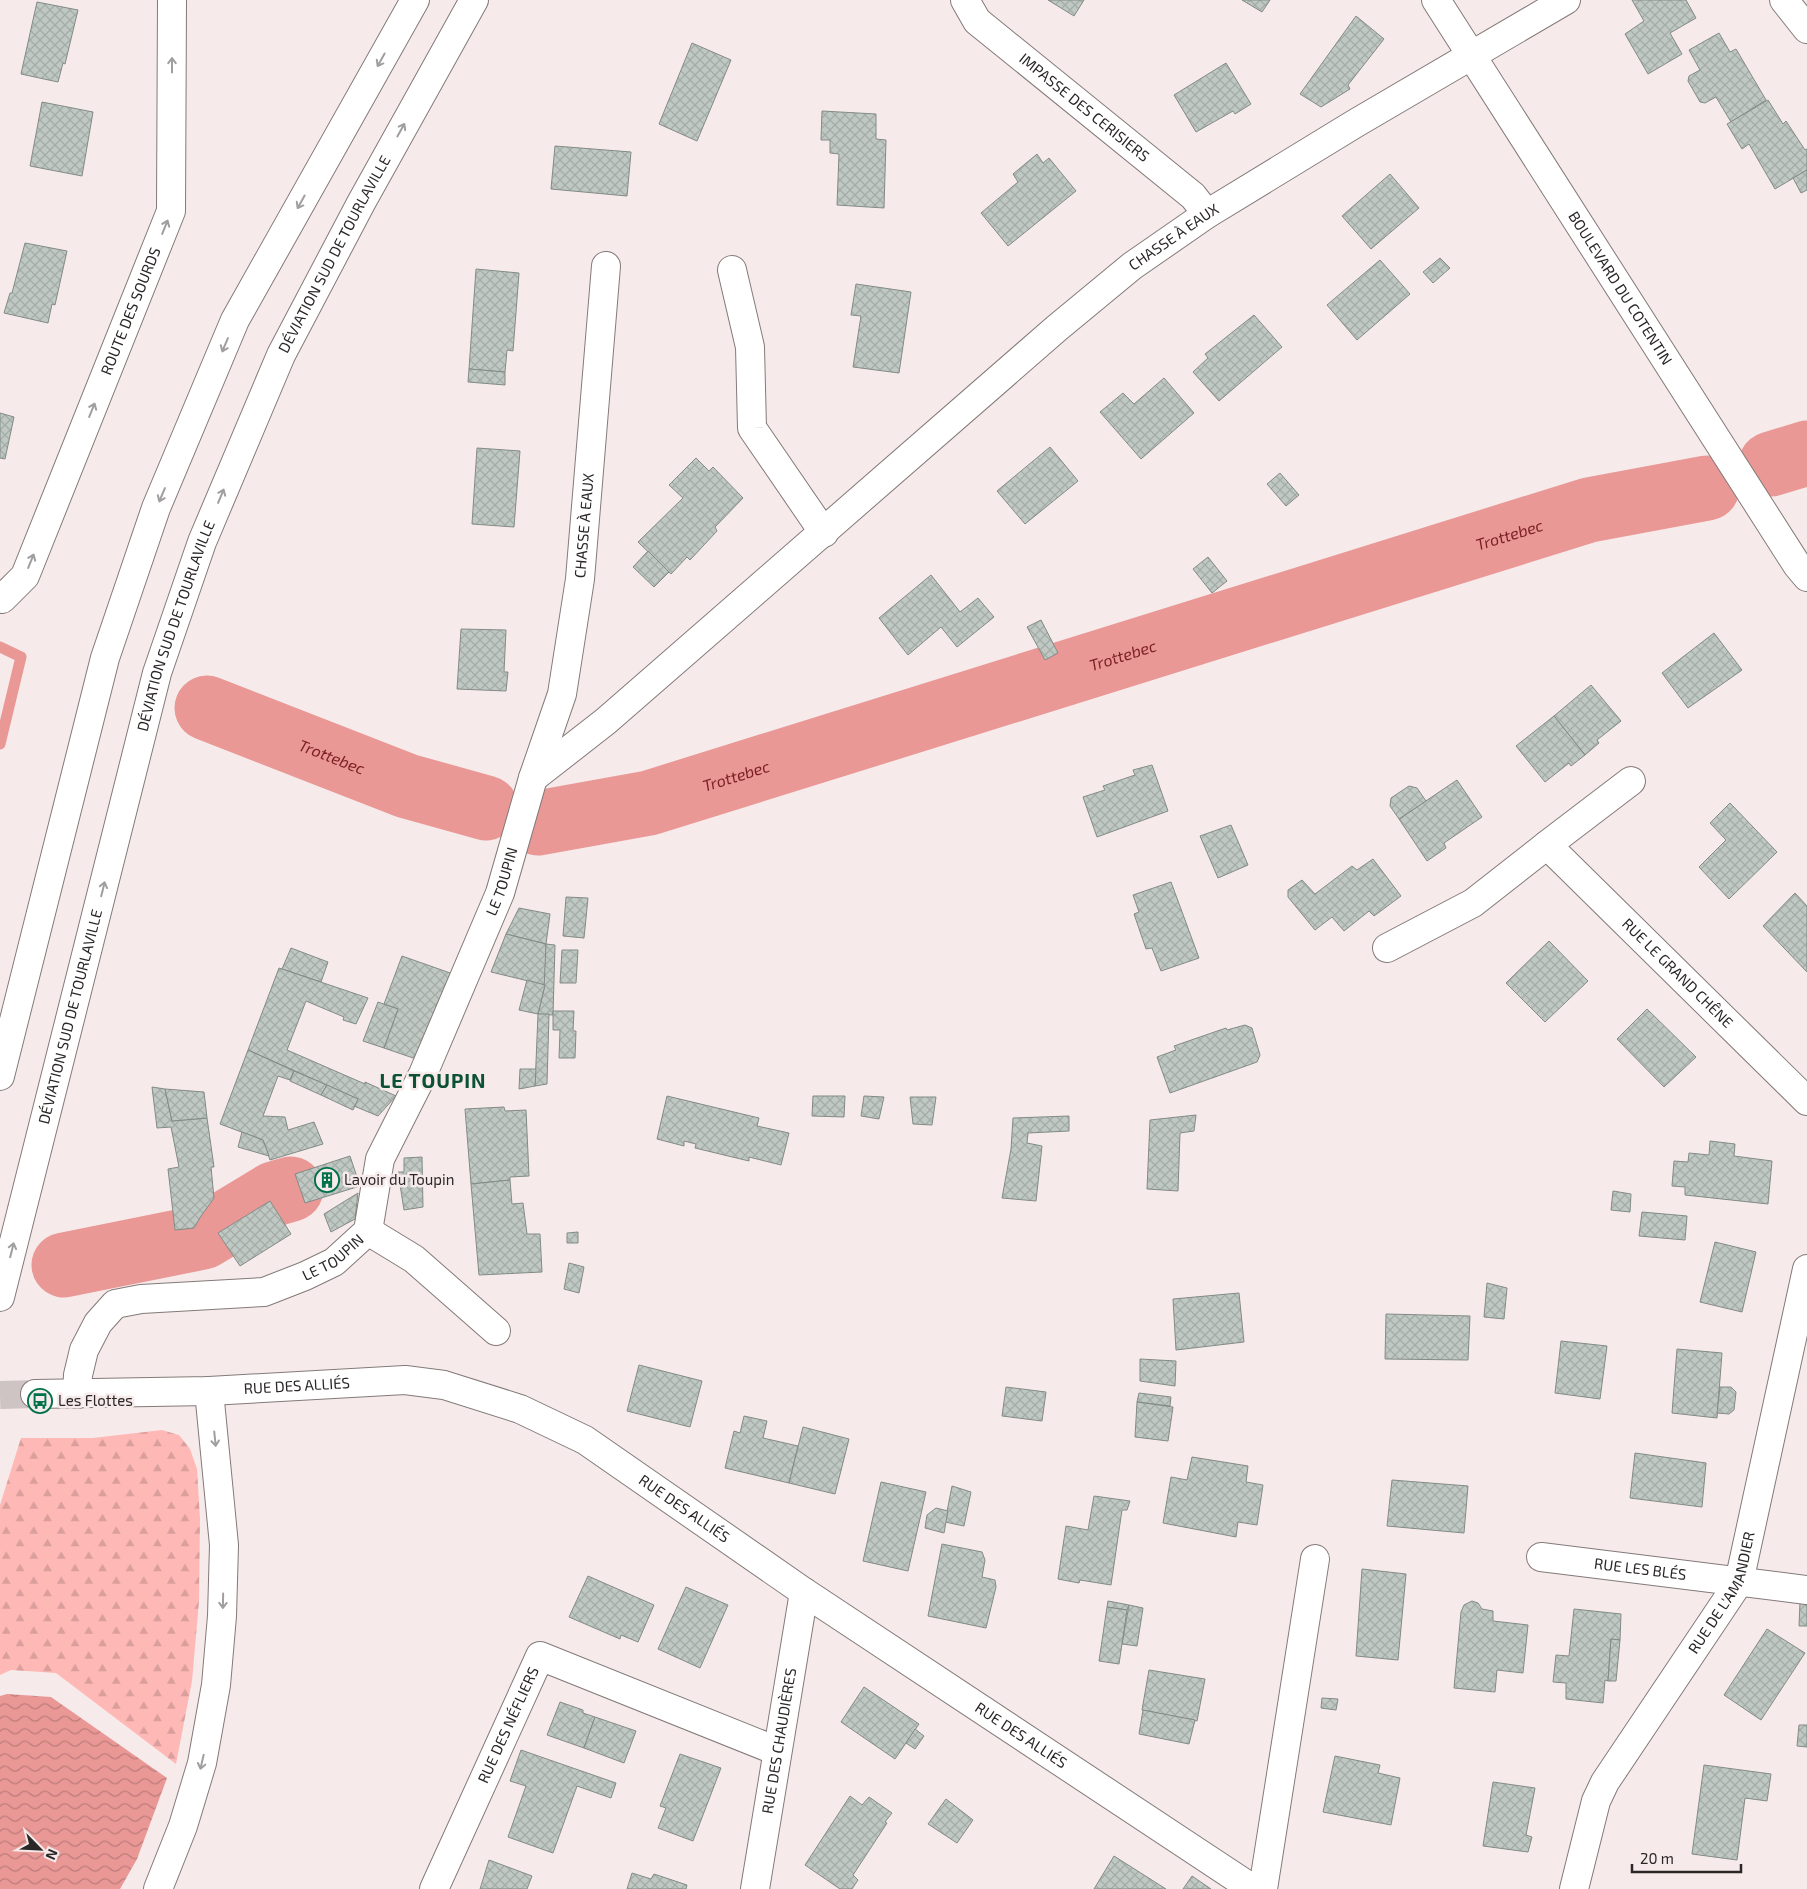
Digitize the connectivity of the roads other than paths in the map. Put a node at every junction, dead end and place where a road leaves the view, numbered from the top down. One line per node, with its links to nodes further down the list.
1 (172, 0): 15 (main road, ROUTE DES SOURDS, one-way to 1)
2 (474, 0): 24 (main road, DÉVIATION SUD DE TOURLAVILLE, one-way to 2)
3 (965, 0): 10 (main road, IMPASSE DES CERISIERS)
4 (1436, 0): 9 (main road, BOULEVARD DU COTENTIN)
5 (1566, 0): 9 (main road, CHASSE À EAUX)
6 (1784, 0): 8 (main road)
7 (409, 6): 20 (main road, one-way to 20)
8 (1807, 29)
9 (1471, 56): 10 (main road, CHASSE À EAUX); 14 (main road, BOULEVARD DU COTENTIN)
10 (1207, 214): 13 (main road, CHASSE À EAUX)
11 (606, 266): 17 (main road, CHASSE À EAUX)
12 (732, 270): 13 (main road)
13 (824, 533): 17 (main road, CHASSE À EAUX)
14 (1807, 577)
15 (1, 598)
16 (1631, 781): 18 (main road)
17 (526, 803): 22 (main road, LE TOUPIN)
18 (1547, 845): 19 (main road); 21 (main road, RUE LE GRAND CHÊNE)
19 (1387, 948)
20 (0, 1076)
21 (1807, 1101)
22 (368, 1230): 25 (main road); 28 (main road, LE TOUPIN)
23 (1807, 1269): 31 (main road, RUE DE L'AMANDIER)
24 (0, 1297)
25 (496, 1331)
26 (210, 1391): 28 (main road, RUE DES ALLIÉS); 33 (main road, RUE DES ALLIÉS); 35 (main road, one-way to 35)
27 (35, 1394): 28 (main road, RUE DES ALLIÉS)
28 (77, 1394)
29 (1541, 1557): 31 (main road, RUE LES BLÉS)
30 (1315, 1559): 39 (main road)
31 (1739, 1582): 32 (main road, RUE LES BLÉS); 40 (main road, RUE DE L'AMANDIER)
32 (1807, 1590)
33 (804, 1592): 34 (main road, RUE DES CHAUDIÈRES); 38 (main road, RUE DES ALLIÉS)
34 (777, 1751): 36 (main road, RUE DES NÉFLIERS); 37 (main road, RUE DES CHAUDIÈRES)
35 (158, 1889)
36 (434, 1889)
37 (755, 1889)
38 (1253, 1889)
39 (1263, 1889)
40 (1574, 1889)

